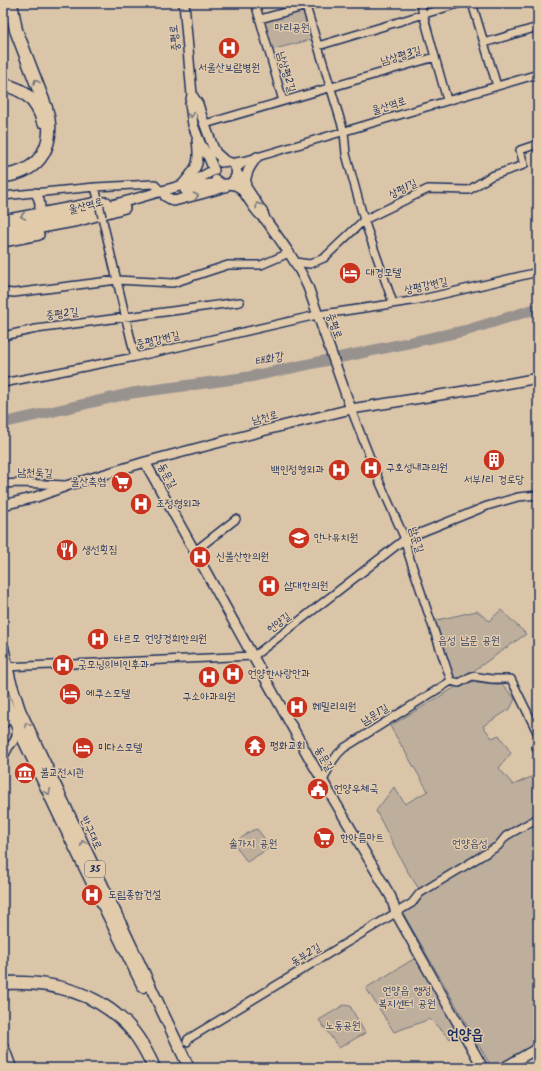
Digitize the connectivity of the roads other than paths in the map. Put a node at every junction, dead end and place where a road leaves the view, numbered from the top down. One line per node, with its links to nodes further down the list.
1 (11, 3): 30 (highway, one-way to 1)
2 (184, 3): 19 (main road, 중평로)
3 (255, 3): 10 (street, 남상평2길)
4 (318, 3): 8 (street)
5 (420, 3): 9 (street)
6 (461, 3): 9 (street)
7 (472, 3): 12 (street)
8 (306, 5): 10 (street); 13 (street)
9 (423, 15): 13 (street); 14 (street, 남상평3길)
10 (260, 20): 21 (street, 남상평2길)
11 (538, 27): 12 (street)
12 (484, 43): 17 (street)
13 (318, 46): 18 (street)
14 (435, 57): 18 (street, 남상평3길); 20 (street)
15 (538, 74): 17 (street, 울산역로)
16 (3, 85): 28 (highway)
17 (497, 86): 20 (street, 울산역로)
18 (330, 88): 21 (street, 남상평3길); 23 (street)
19 (192, 95): 22 (main road); 24 (main road, one-way to 24)
20 (447, 100): 23 (street, 울산역로)
21 (283, 101): 22 (street, 남상평3길)
22 (205, 124): 27 (main road)
23 (344, 132): 26 (street, 울산역로); 44 (street)
24 (196, 134): 29 (main road); 32 (main road)
25 (538, 144): 44 (street, 상평1길)
26 (258, 157): 27 (street, 울산역로); 34 (main road)
27 (232, 167): 29 (main road); 31 (main road); 34 (main road)
28 (3, 170)
29 (214, 170): 31 (main road); 32 (main road, 울산역로)
30 (3, 176)
31 (226, 183): 36 (main road, 울산역로, one-way to 31); 42 (main road)
32 (181, 185): 36 (main road, 울산역로)
33 (95, 187): 35 (street, 울산역로); 36 (street, 울산역로); 38 (street)
34 (246, 187): 42 (main road, one-way to 34)
35 (36, 193): 37 (street, 울산역로); 40 (main road)
36 (163, 193): 39 (main road, 울산역로)
37 (3, 196)
38 (98, 203): 39 (main road); 40 (main road); 41 (street, bridge)
39 (131, 203): 41 (main road); 45 (main road, 울산역로); 46 (main road, 울산역로)
40 (39, 213): 43 (main road, one-way to 43)
41 (102, 219): 47 (main road); 51 (street)
42 (265, 219): 48 (main road, 중평로)
43 (3, 220)
44 (364, 220): 49 (street, 상평1길); 54 (street)
45 (3, 228)
46 (3, 235)
47 (3, 242)
48 (289, 253): 49 (main road, 중평로); 51 (street)
49 (295, 262): 56 (main road, 중평로)
50 (538, 272): 54 (street, 상평강변길)
51 (117, 280): 52 (street); 55 (street)
52 (3, 292)
53 (240, 302): 55 (street, 중평2길)
54 (393, 303): 56 (street, 상평강변길)
55 (125, 317): 57 (street, 중평2길); 58 (street)
56 (318, 318): 58 (street, 중평강변길); 61 (main road, 중평로)
57 (3, 336)
58 (135, 357): 60 (street, 중평강변길)
59 (538, 378): 61 (main road, 남천로)
60 (3, 383)
61 (351, 409): 62 (main road, 남천로); 68 (street, 남문길)
62 (145, 462): 64 (main road, 남천로); 69 (main road, 동문길)
63 (3, 484): 64 (street, 남천둑길)
64 (66, 486): 66 (main road, 남천로)
65 (538, 495): 68 (street, 헌양길)
66 (3, 505)
67 (236, 519): 69 (street)
68 (405, 538): 71 (street, 헌양길); 73 (street, 남문길)
69 (195, 551): 71 (main road, 동문길)
70 (3, 647): 72 (main road, 반구대로 / 35)
71 (254, 656): 72 (street); 82 (main road, 동문길)
72 (5, 667): 93 (main road, 반구대로 / 35, one-way to 72)
73 (451, 681): 78 (street); 82 (street, 남문1길)
74 (3, 693): 75 (main road, 반구대로 / 35)
75 (11, 714): 76 (street); 77 (main road, 반구대로 / 35)
76 (3, 725)
77 (17, 726): 81 (street); 92 (main road, 반구대로 / 35, one-way to 92)
78 (538, 734)
79 (538, 742): 80 (street)
80 (538, 752)
81 (3, 758)
82 (323, 780): 84 (main road, 동문길)
83 (538, 818): 84 (street, 동부2길)
84 (396, 913): 86 (street, 동부2길); 94 (main road, 동문길)
85 (5, 986): 90 (highway); 91 (highway)
86 (187, 1042)
87 (3, 1048): 89 (highway)
88 (538, 1048): 95 (main road)
89 (10, 1068)
90 (147, 1068)
91 (154, 1068)
92 (181, 1068)
93 (189, 1068)
94 (483, 1068)
95 (503, 1068)

